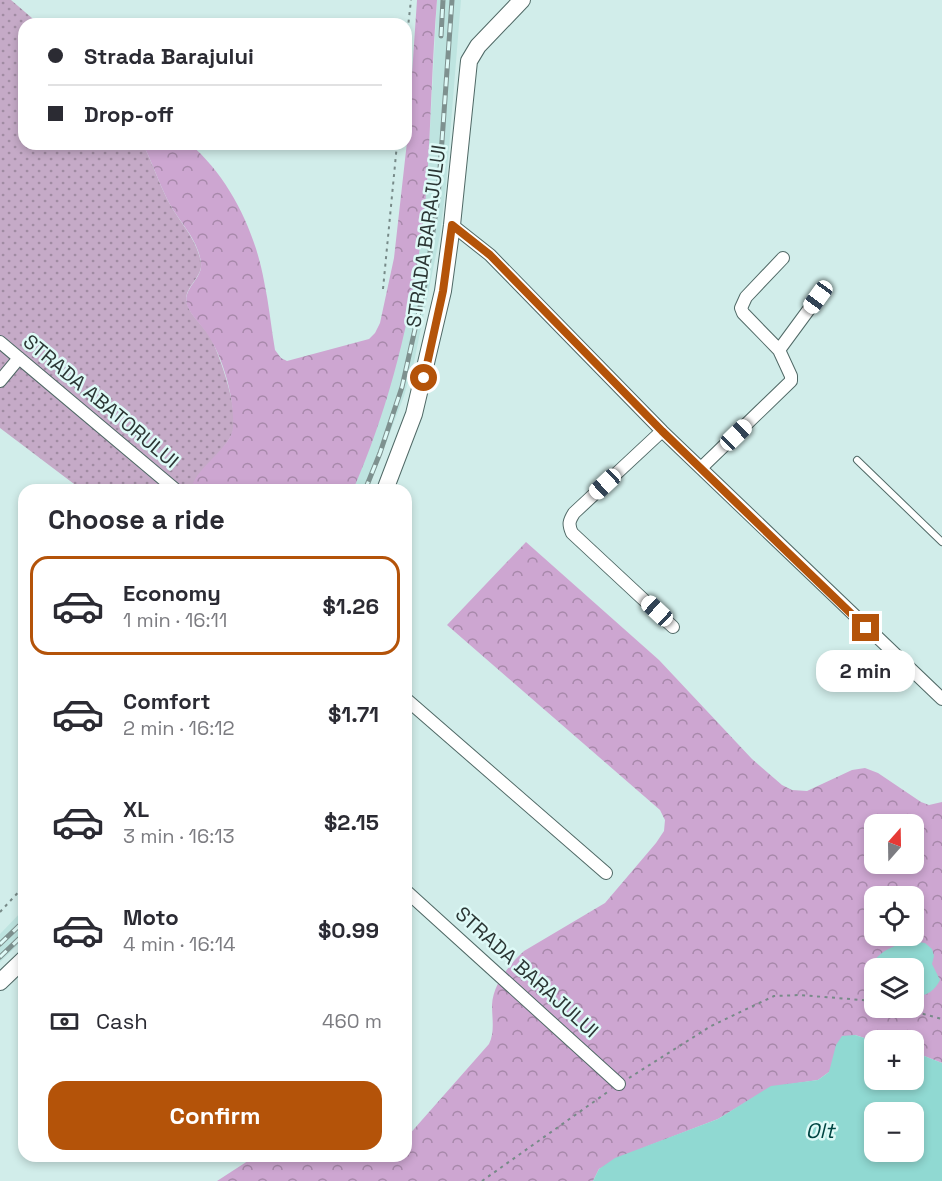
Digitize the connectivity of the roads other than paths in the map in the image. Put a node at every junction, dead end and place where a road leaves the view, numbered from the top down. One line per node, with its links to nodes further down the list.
1 (522, 0): 2 (street, STRADA BARAJULUI)
2 (452, 225): 9 (street); 13 (street, STRADA BARAJULUI)
3 (783, 258): 6 (street)
4 (818, 297): 6 (street)
5 (0, 342): 7 (street, STRADA ABATORULUI)
6 (779, 350): 11 (street)
7 (19, 358): 8 (street); 12 (street, STRADA ABATORULUI)
8 (0, 381)
9 (662, 431): 11 (street); 15 (street)
10 (857, 460): 14 (lane)
11 (701, 468): 16 (street)
12 (169, 484)
13 (387, 484)
14 (942, 542)
15 (673, 627)
16 (942, 699)
17 (412, 704): 18 (street)
18 (606, 873)
19 (412, 896): 22 (street, STRADA BARAJULUI)
20 (18, 964): 21 (street)
21 (0, 982)
22 (619, 1084)

